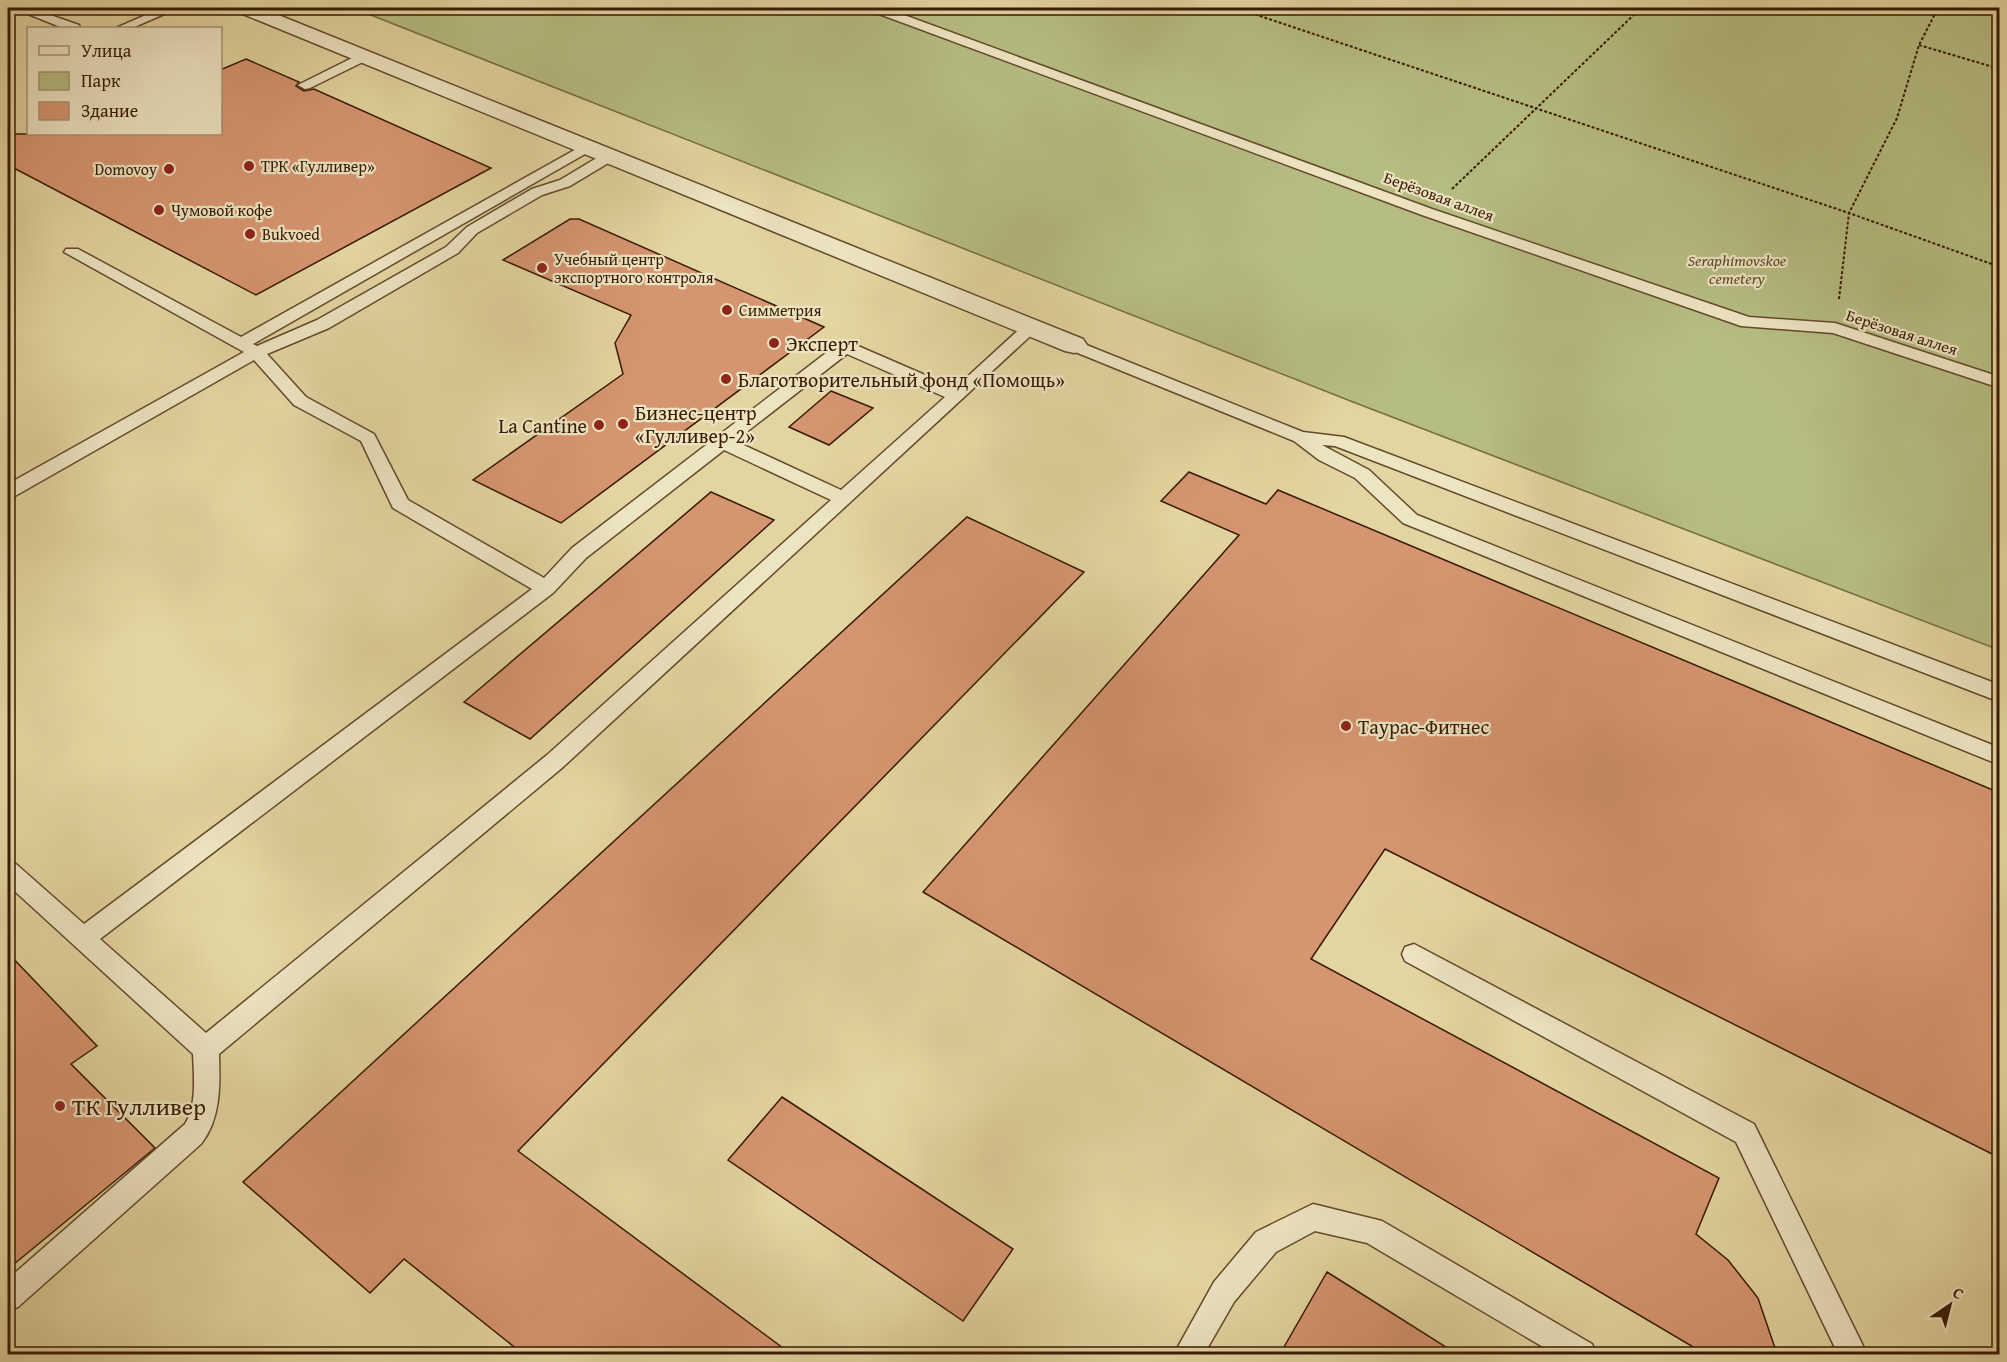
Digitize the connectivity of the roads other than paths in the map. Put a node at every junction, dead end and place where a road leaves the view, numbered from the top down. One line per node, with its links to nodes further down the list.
1 (19, 8): 5 (lane)
2 (172, 8): 6 (lane)
3 (245, 8): 7 (street)
4 (874, 8): 15 (lane, Берёзовая аллея)
5 (71, 27)
6 (124, 27)
7 (364, 56): 8 (lane); 9 (street)
8 (305, 85)
9 (587, 147): 10 (street); 14 (lane)
10 (610, 156): 12 (street); 14 (lane)
11 (72, 252): 14 (lane)
12 (1031, 328): 13 (street); 16 (lane)
13 (1074, 345): 17 (lane)
14 (248, 348): 19 (lane); 21 (lane)
15 (2000, 383)
16 (956, 395): 18 (lane); 20 (lane)
17 (1300, 437): 22 (lane); 23 (lane)
18 (722, 442): 20 (lane); 21 (lane)
19 (8, 492)
20 (843, 498): 27 (lane)
21 (546, 588): 25 (lane)
22 (2000, 694)
23 (2000, 758)
24 (8, 871): 25 (lane)
25 (84, 938): 27 (lane)
26 (1413, 954): 31 (lane)
27 (206, 1049): 28 (lane)
28 (8, 1297)
29 (1188, 1354): 30 (lane)
30 (1582, 1354)
31 (1852, 1354)

